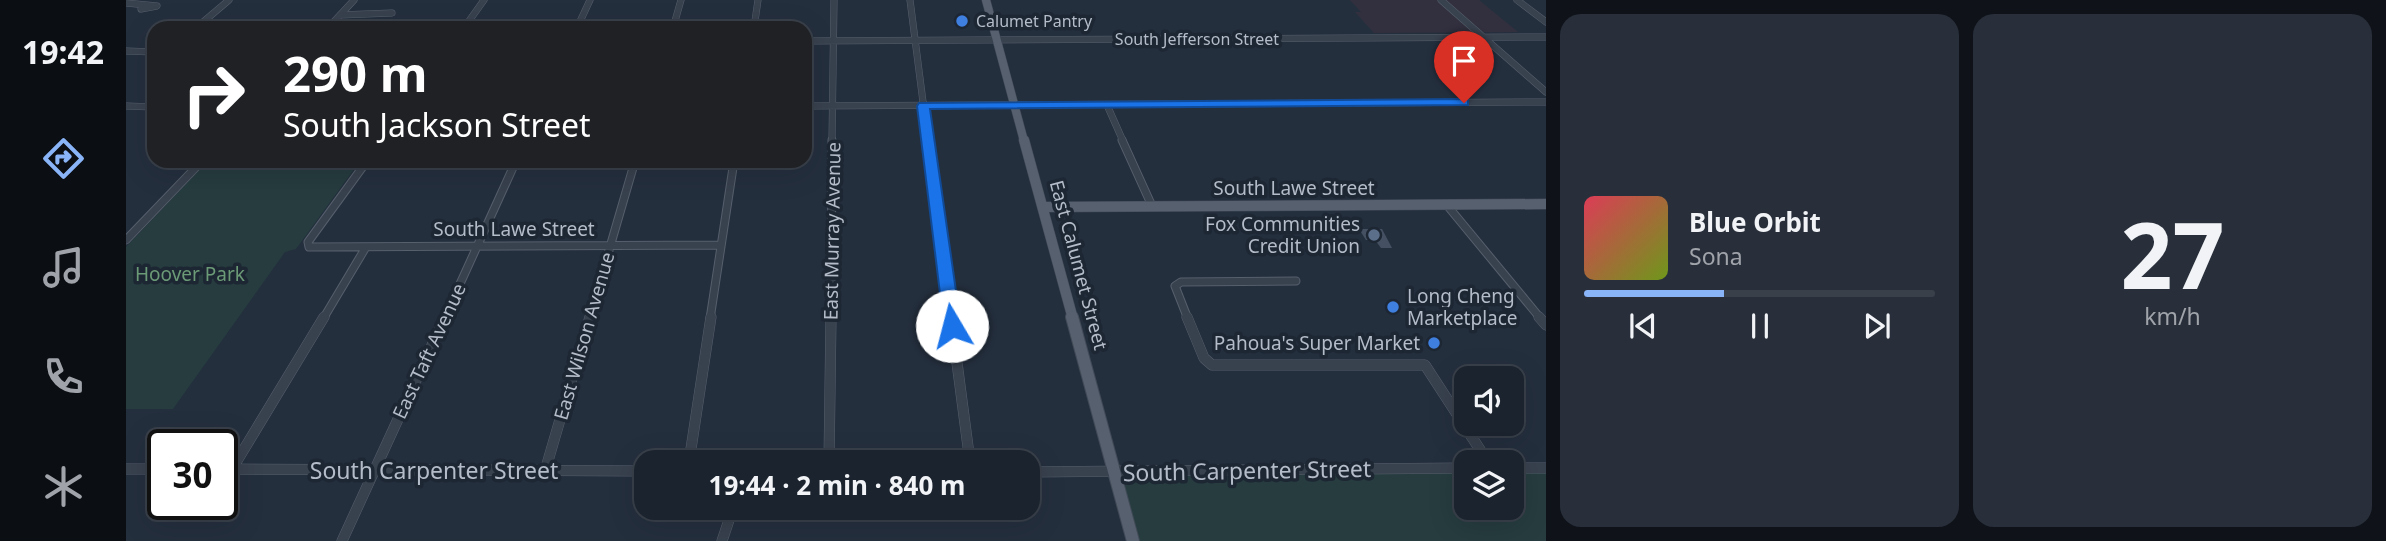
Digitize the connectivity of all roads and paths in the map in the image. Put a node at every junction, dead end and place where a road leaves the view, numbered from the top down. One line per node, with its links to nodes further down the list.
1 (229, 0): 16 (street)
2 (354, 0): 15 (street)
3 (484, 0): 18 (street)
4 (590, 0): 19 (street)
5 (681, 0): 20 (street)
6 (758, 0): 21 (street)
7 (834, 0): 26 (street, East Murray Avenue)
8 (910, 0): 27 (street)
9 (986, 0): 25 (main road, East Calumet Street)
10 (1441, 0): 23 (street)
11 (1517, 0): 22 (street)
12 (126, 4): 13 (street)
13 (143, 6)
14 (392, 13): 15 (street)
15 (340, 15): 17 (street)
16 (204, 21)
17 (334, 21)
18 (469, 21)
19 (581, 21)
20 (675, 21)
21 (755, 21)
22 (1546, 22)
23 (1483, 37): 24 (street, South Jefferson Street); 25 (street, South Jefferson Street); 31 (street)
24 (1546, 37)
25 (998, 39): 27 (street, South Jefferson Street); 34 (main road, East Calumet Street)
26 (834, 40): 27 (street, South Jefferson Street); 28 (street, South Jefferson Street); 37 (street, East Murray Avenue)
27 (915, 40): 38 (street)
28 (812, 41)
29 (126, 51): 30 (street)
30 (147, 52)
31 (1546, 92)
32 (1546, 102): 33 (street)
33 (1107, 104): 34 (street); 47 (street)
34 (1015, 105): 38 (street); 48 (main road, East Calumet Street)
35 (126, 106): 39 (street)
36 (812, 106): 37 (street)
37 (833, 106): 38 (street); 57 (street, East Murray Avenue)
38 (923, 106): 58 (street)
39 (147, 107)
40 (195, 168): 49 (street)
41 (361, 168): 53 (street, South Lawe Street)
42 (513, 168): 51 (street, East Taft Avenue)
43 (633, 168): 52 (street, East Wilson Avenue)
44 (733, 168): 50 (street)
45 (1446, 204): 46 (main road, South Lawe Street); 47 (main road, South Lawe Street); 55 (street)
46 (1546, 204)
47 (1152, 206): 48 (main road, South Lawe Street)
48 (1043, 207): 71 (main road, East Calumet Street)
49 (126, 240)
50 (721, 245): 52 (street, South Lawe Street); 56 (street)
51 (477, 246): 52 (street, South Lawe Street); 53 (street, South Lawe Street); 67 (street, East Taft Avenue)
52 (610, 246): 68 (street, East Wilson Avenue)
53 (366, 247): 60 (street)
54 (1296, 281): 59 (street)
55 (1546, 325)
56 (690, 450)
57 (829, 450)
58 (968, 450)
59 (1480, 450)
60 (238, 451)
61 (1454, 468): 71 (street, South Carpenter Street)
62 (1524, 468): 63 (street)
63 (1546, 468)
64 (126, 469): 65 (street)
65 (147, 469)
66 (238, 469): 67 (street, South Carpenter Street)
67 (374, 470): 68 (street, South Carpenter Street); 73 (street, East Taft Avenue)
68 (545, 471): 69 (street, South Carpenter Street)
69 (634, 471)
70 (1040, 472): 71 (street, South Carpenter Street)
71 (1114, 472): 75 (main road, East Calumet Street)
72 (729, 520): 74 (street)
73 (342, 541)
74 (722, 541)
75 (1133, 541)

